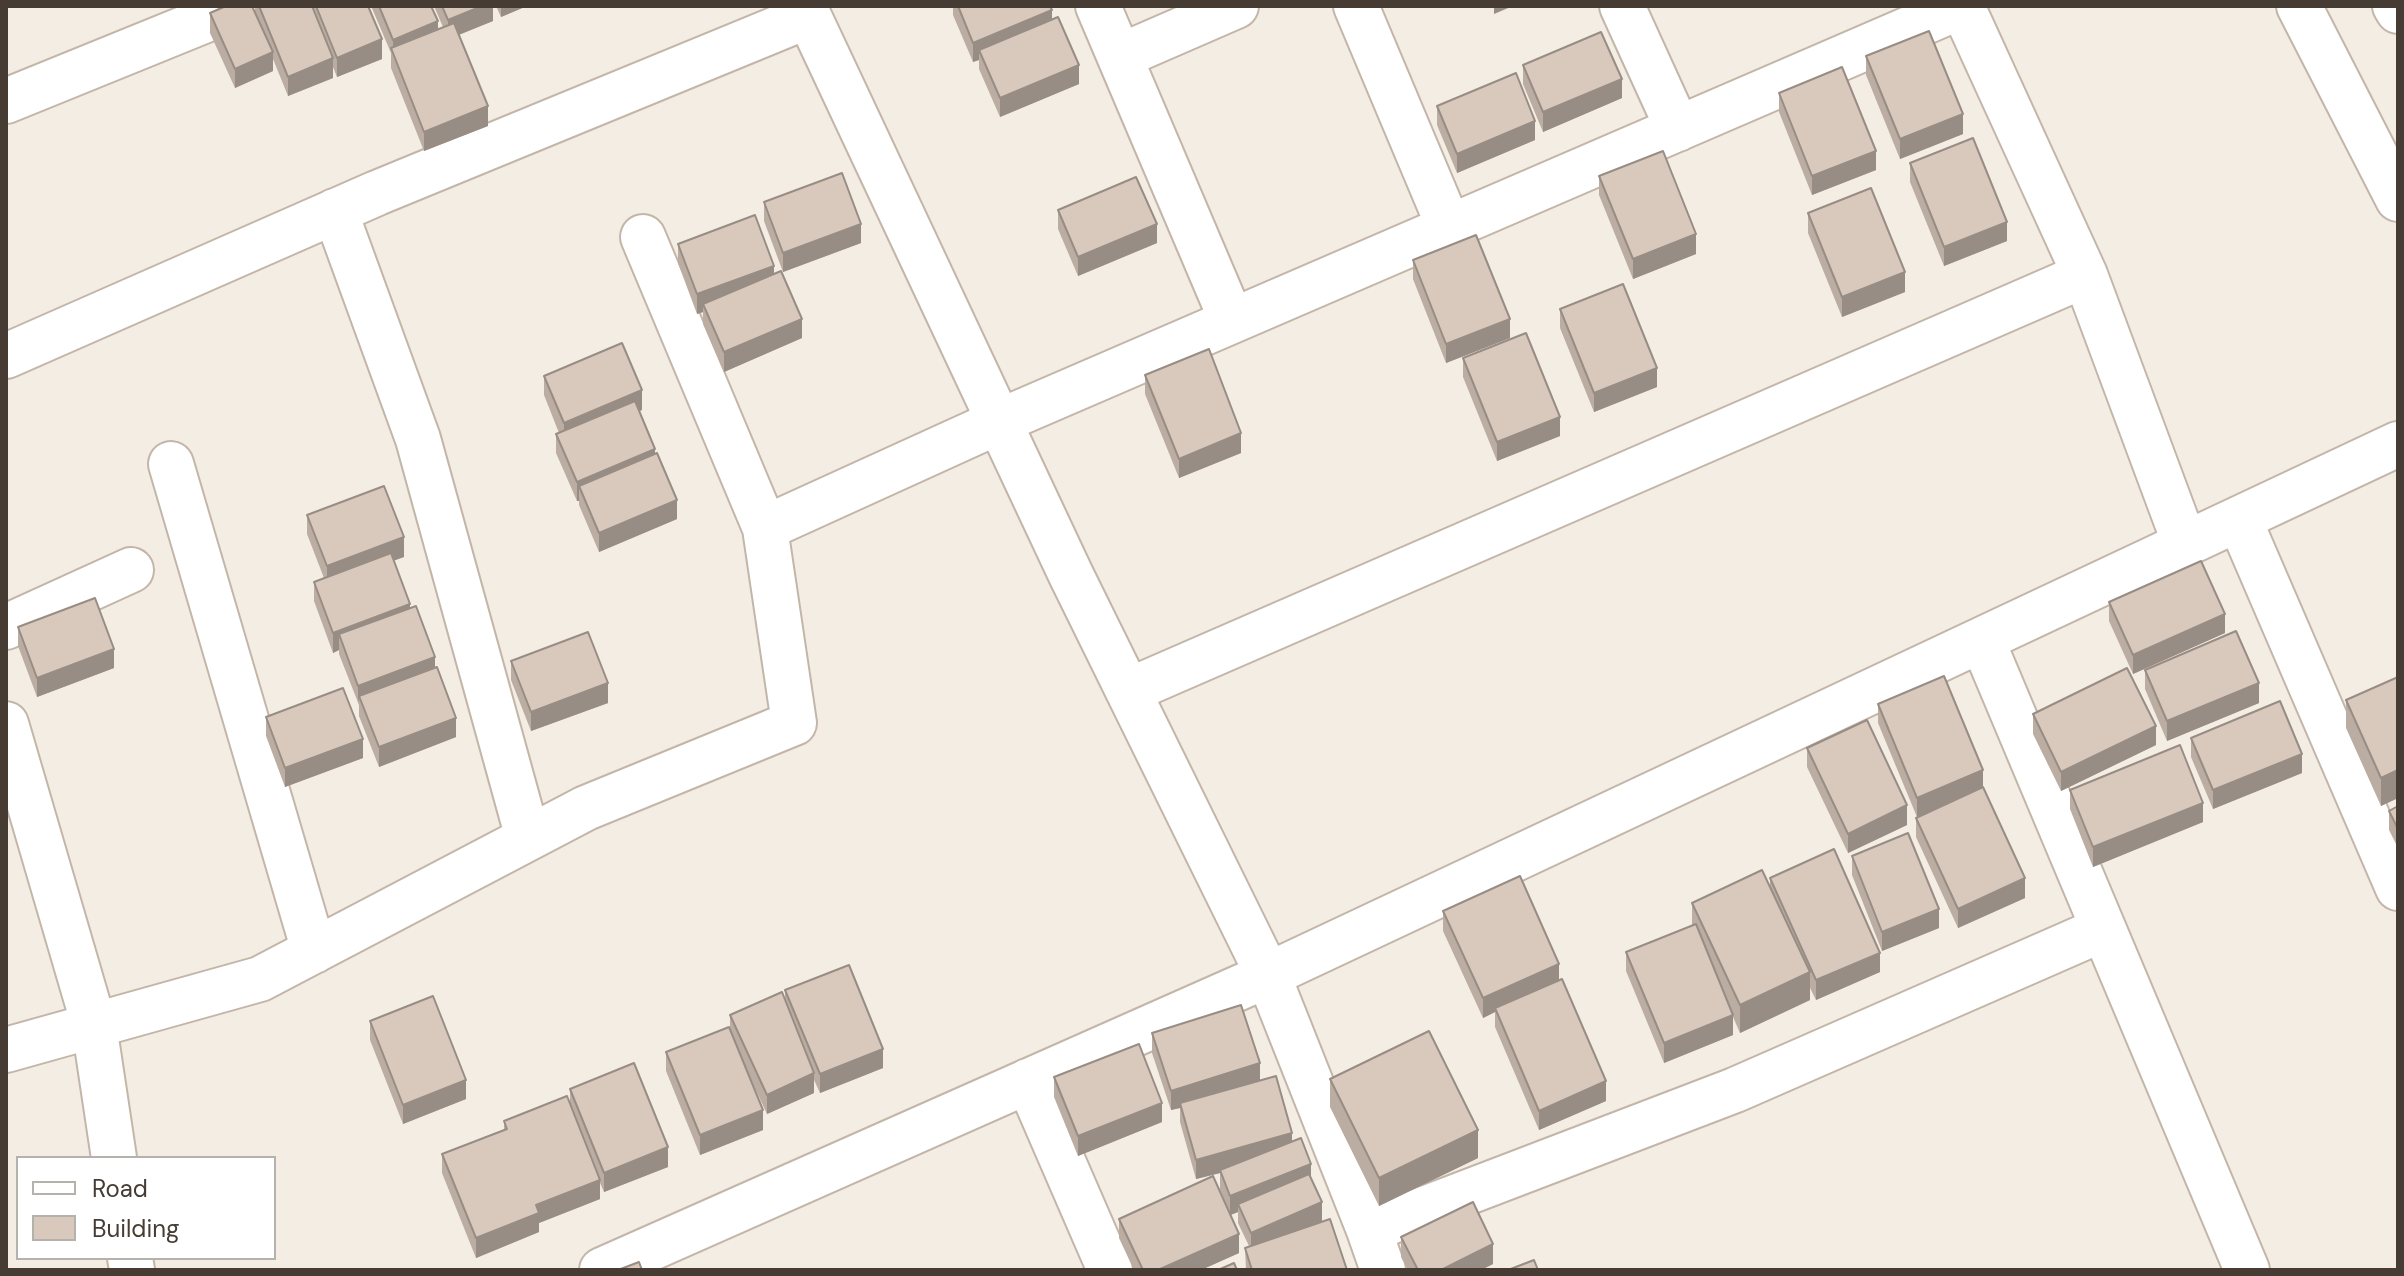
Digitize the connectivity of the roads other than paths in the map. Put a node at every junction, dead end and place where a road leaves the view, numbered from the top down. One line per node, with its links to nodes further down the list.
1 (240, 6): 9 (street)
2 (1098, 6): 8 (street)
3 (1236, 6): 8 (street)
4 (1356, 6): 13 (street)
5 (1622, 6): 10 (street)
6 (2299, 6): 11 (street)
7 (806, 11): 12 (street); 18 (street)
8 (1121, 56): 16 (street)
9 (6, 101)
10 (1678, 129): 13 (street); 15 (street)
11 (2398, 199)
12 (335, 211): 17 (street); 29 (street)
13 (1449, 227): 16 (street)
14 (643, 237): 22 (street)
15 (2085, 275): 23 (street); 27 (street)
16 (1232, 321): 18 (street)
17 (6, 356)
18 (998, 422): 22 (street); 27 (street)
19 (2398, 444): 21 (street)
20 (171, 464): 32 (street)
21 (2239, 519): 23 (street); 30 (street)
22 (765, 528): 29 (street)
23 (2185, 544): 26 (street)
24 (131, 570): 25 (street)
25 (6, 627)
26 (1982, 640): 31 (street); 33 (street)
27 (1128, 691): 33 (street)
28 (6, 724): 34 (street)
29 (528, 838): 32 (street)
30 (2398, 888)
31 (2103, 929): 38 (street); 41 (street)
32 (314, 951): 34 (street)
33 (1268, 975): 36 (street); 38 (street)
34 (94, 1025): 35 (street); 37 (street)
35 (6, 1050)
36 (1028, 1081): 39 (street); 40 (street)
37 (114, 1156)
38 (1376, 1250)
39 (602, 1270)
40 (1110, 1270)
41 (2247, 1270)

